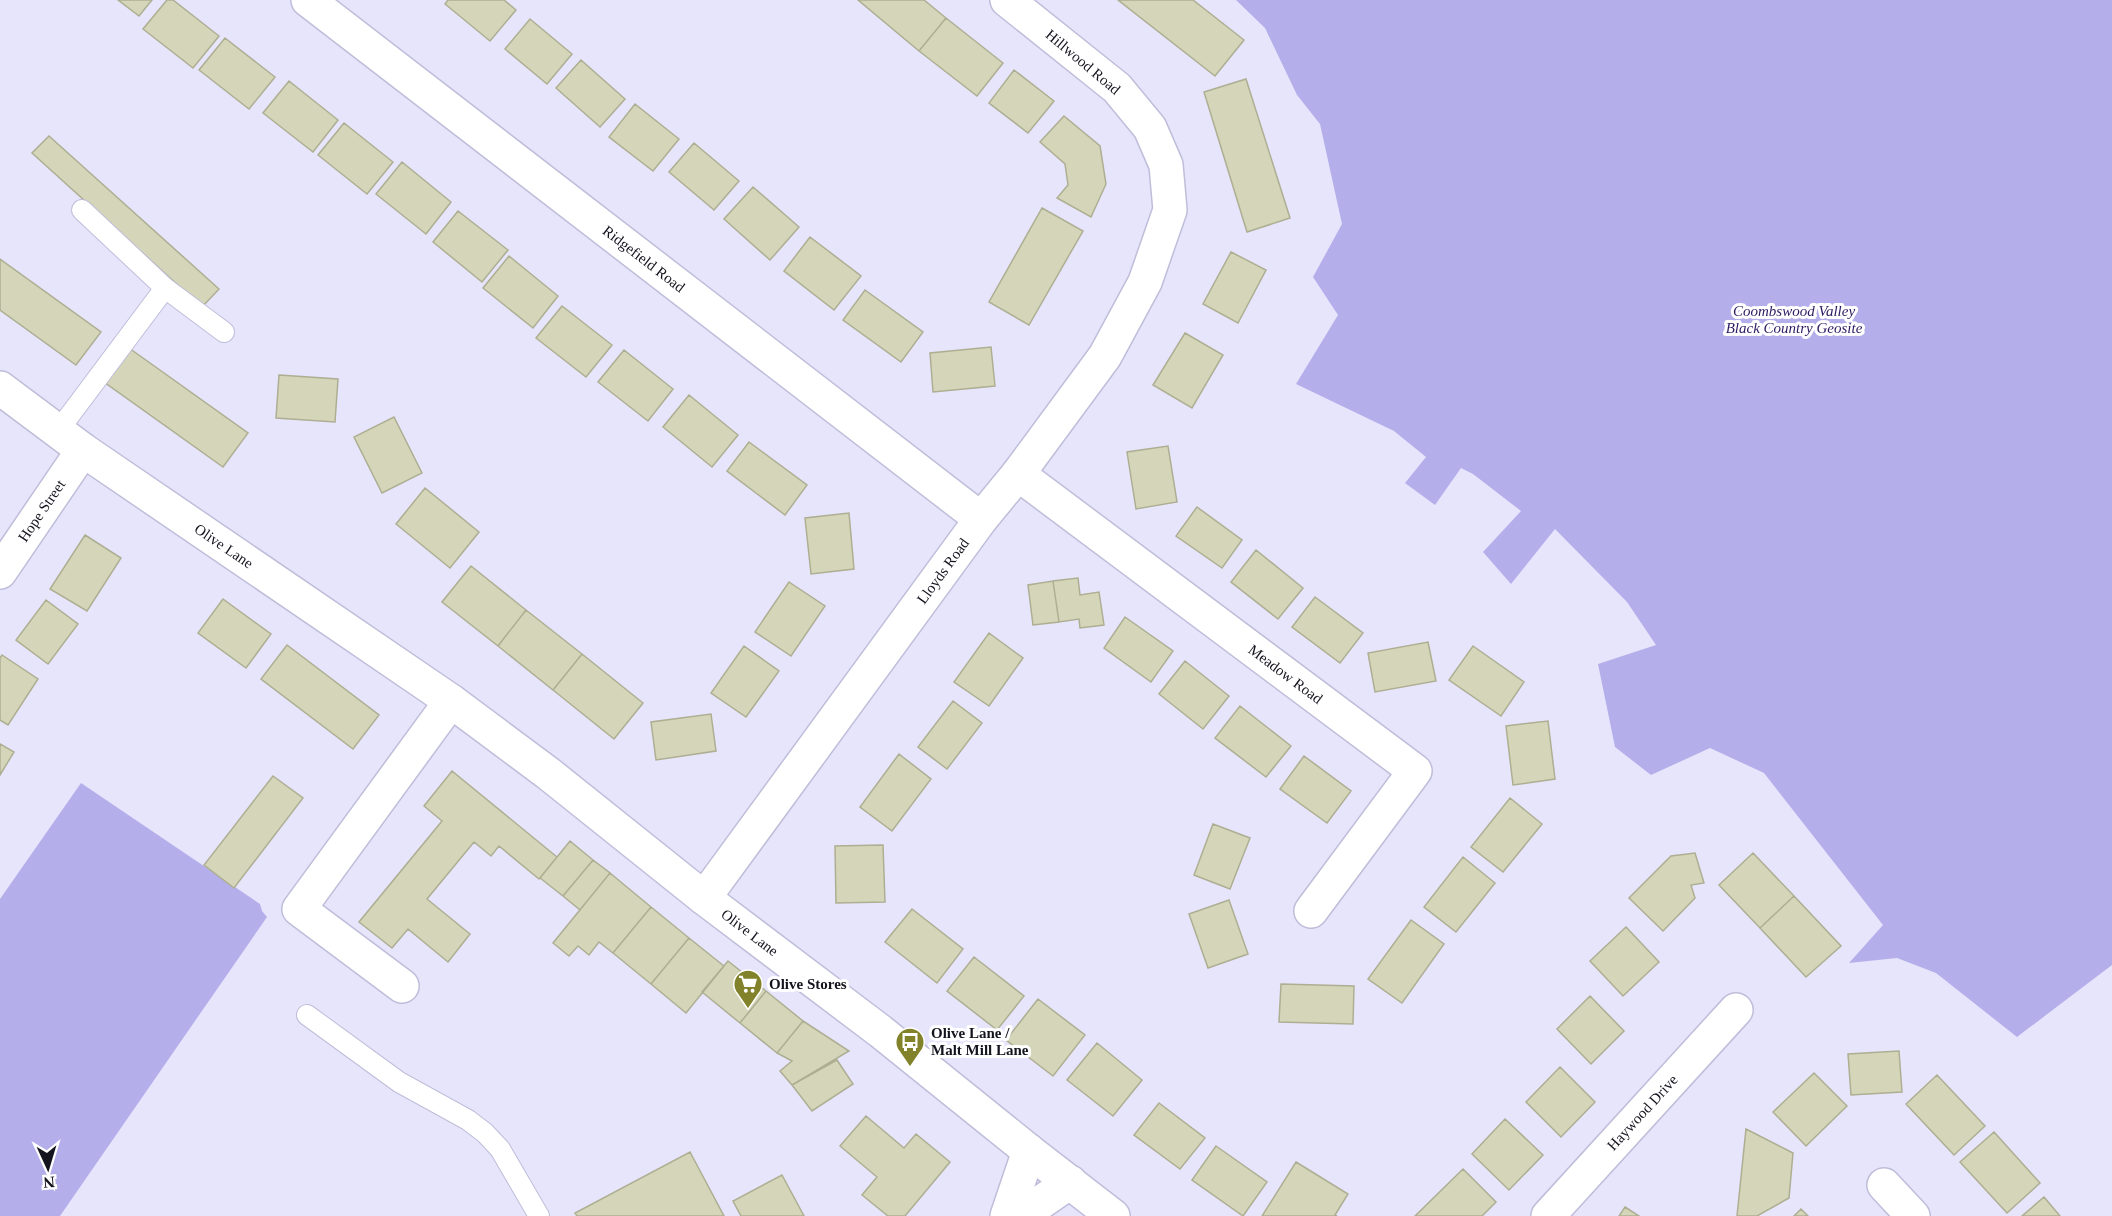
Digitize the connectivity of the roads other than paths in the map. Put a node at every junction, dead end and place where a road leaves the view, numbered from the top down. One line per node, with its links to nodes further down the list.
1 (308, 0): 10 (street, Ridgefield Road)
2 (1006, 0): 4 (street, Hillwood Road)
3 (82, 210): 5 (lane)
4 (1162, 234): 9 (street, Lloyds Road)
5 (165, 288): 6 (lane); 8 (lane)
6 (224, 332)
7 (0, 388): 8 (street, Olive Lane)
8 (71, 441): 11 (street, Hope Street); 12 (street, Olive Lane)
9 (1018, 474): 10 (street, Lloyds Road); 14 (street, Meadow Road)
10 (981, 519): 13 (street, Lloyds Road)
11 (0, 572)
12 (451, 701): 13 (street, Olive Lane); 15 (street)
13 (704, 898): 18 (street, Olive Lane)
14 (1311, 911)
15 (402, 986)
16 (1737, 1010): 25 (street, Haywood Drive)
17 (307, 1015): 21 (lane)
18 (1029, 1151): 19 (street, Olive Lane); 22 (street)
19 (1073, 1184): 23 (street); 24 (street, Olive Lane)
20 (1884, 1185): 26 (street)
21 (539, 1216)
22 (1007, 1216)
23 (1021, 1216)
24 (1113, 1216)
25 (1548, 1216)
26 (1912, 1216)

